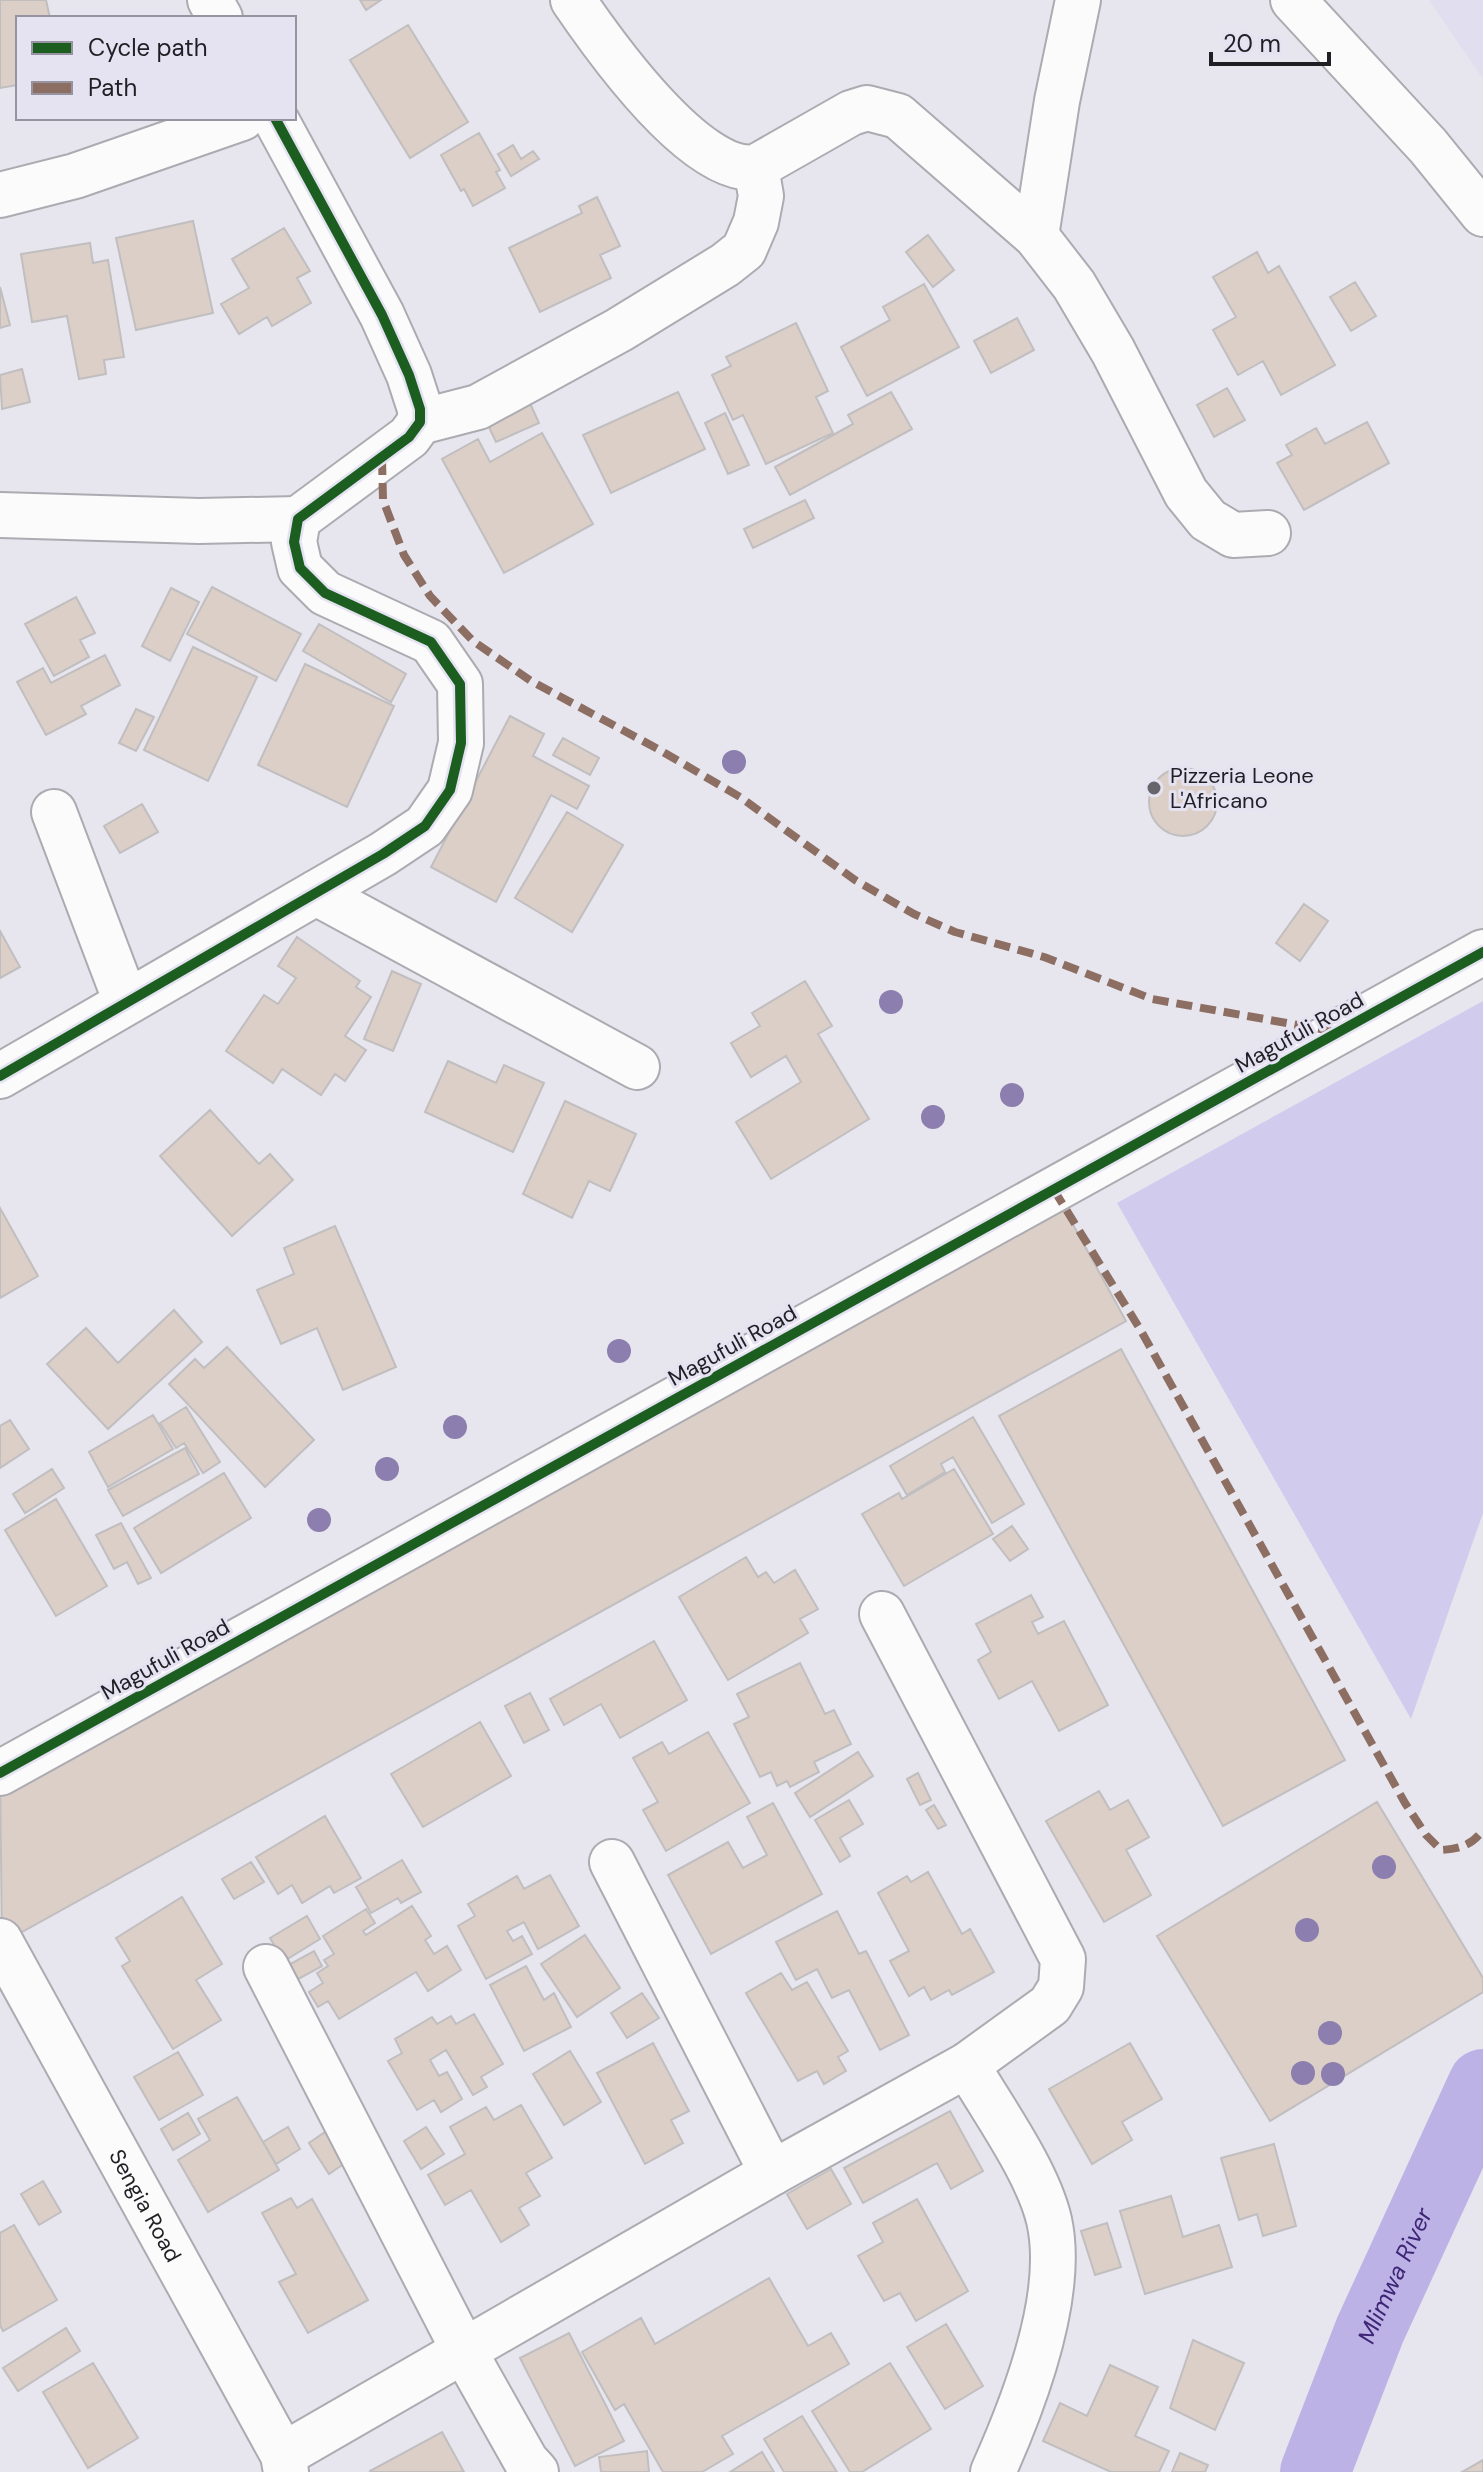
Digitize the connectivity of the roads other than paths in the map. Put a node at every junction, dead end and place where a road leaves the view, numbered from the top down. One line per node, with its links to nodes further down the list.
1 (573, 0): 6 (street)
2 (1078, 0): 9 (street)
3 (1293, 0): 8 (street)
4 (236, 120): 7 (street)
5 (276, 120): 10 (street)
6 (756, 167): 9 (street); 10 (street)
7 (0, 195)
8 (1483, 214)
9 (1036, 236): 13 (street)
10 (420, 422): 12 (street)
11 (0, 515): 12 (street)
12 (298, 519): 15 (street)
13 (1268, 533)
14 (54, 812): 17 (street)
15 (316, 893): 17 (street); 18 (street)
16 (1483, 952): 21 (street, Magufuli Road)
17 (126, 1002): 19 (street)
18 (637, 1067)
19 (0, 1076)
20 (882, 1614): 25 (street)
21 (0, 1773)
22 (612, 1862): 26 (street)
23 (0, 1941): 28 (street, Sengia Road)
24 (266, 1967): 27 (street)
25 (967, 2065): 26 (street); 30 (street)
26 (772, 2173): 27 (street)
27 (464, 2351): 28 (street); 29 (street)
28 (285, 2464)
29 (536, 2472)
30 (993, 2472)

